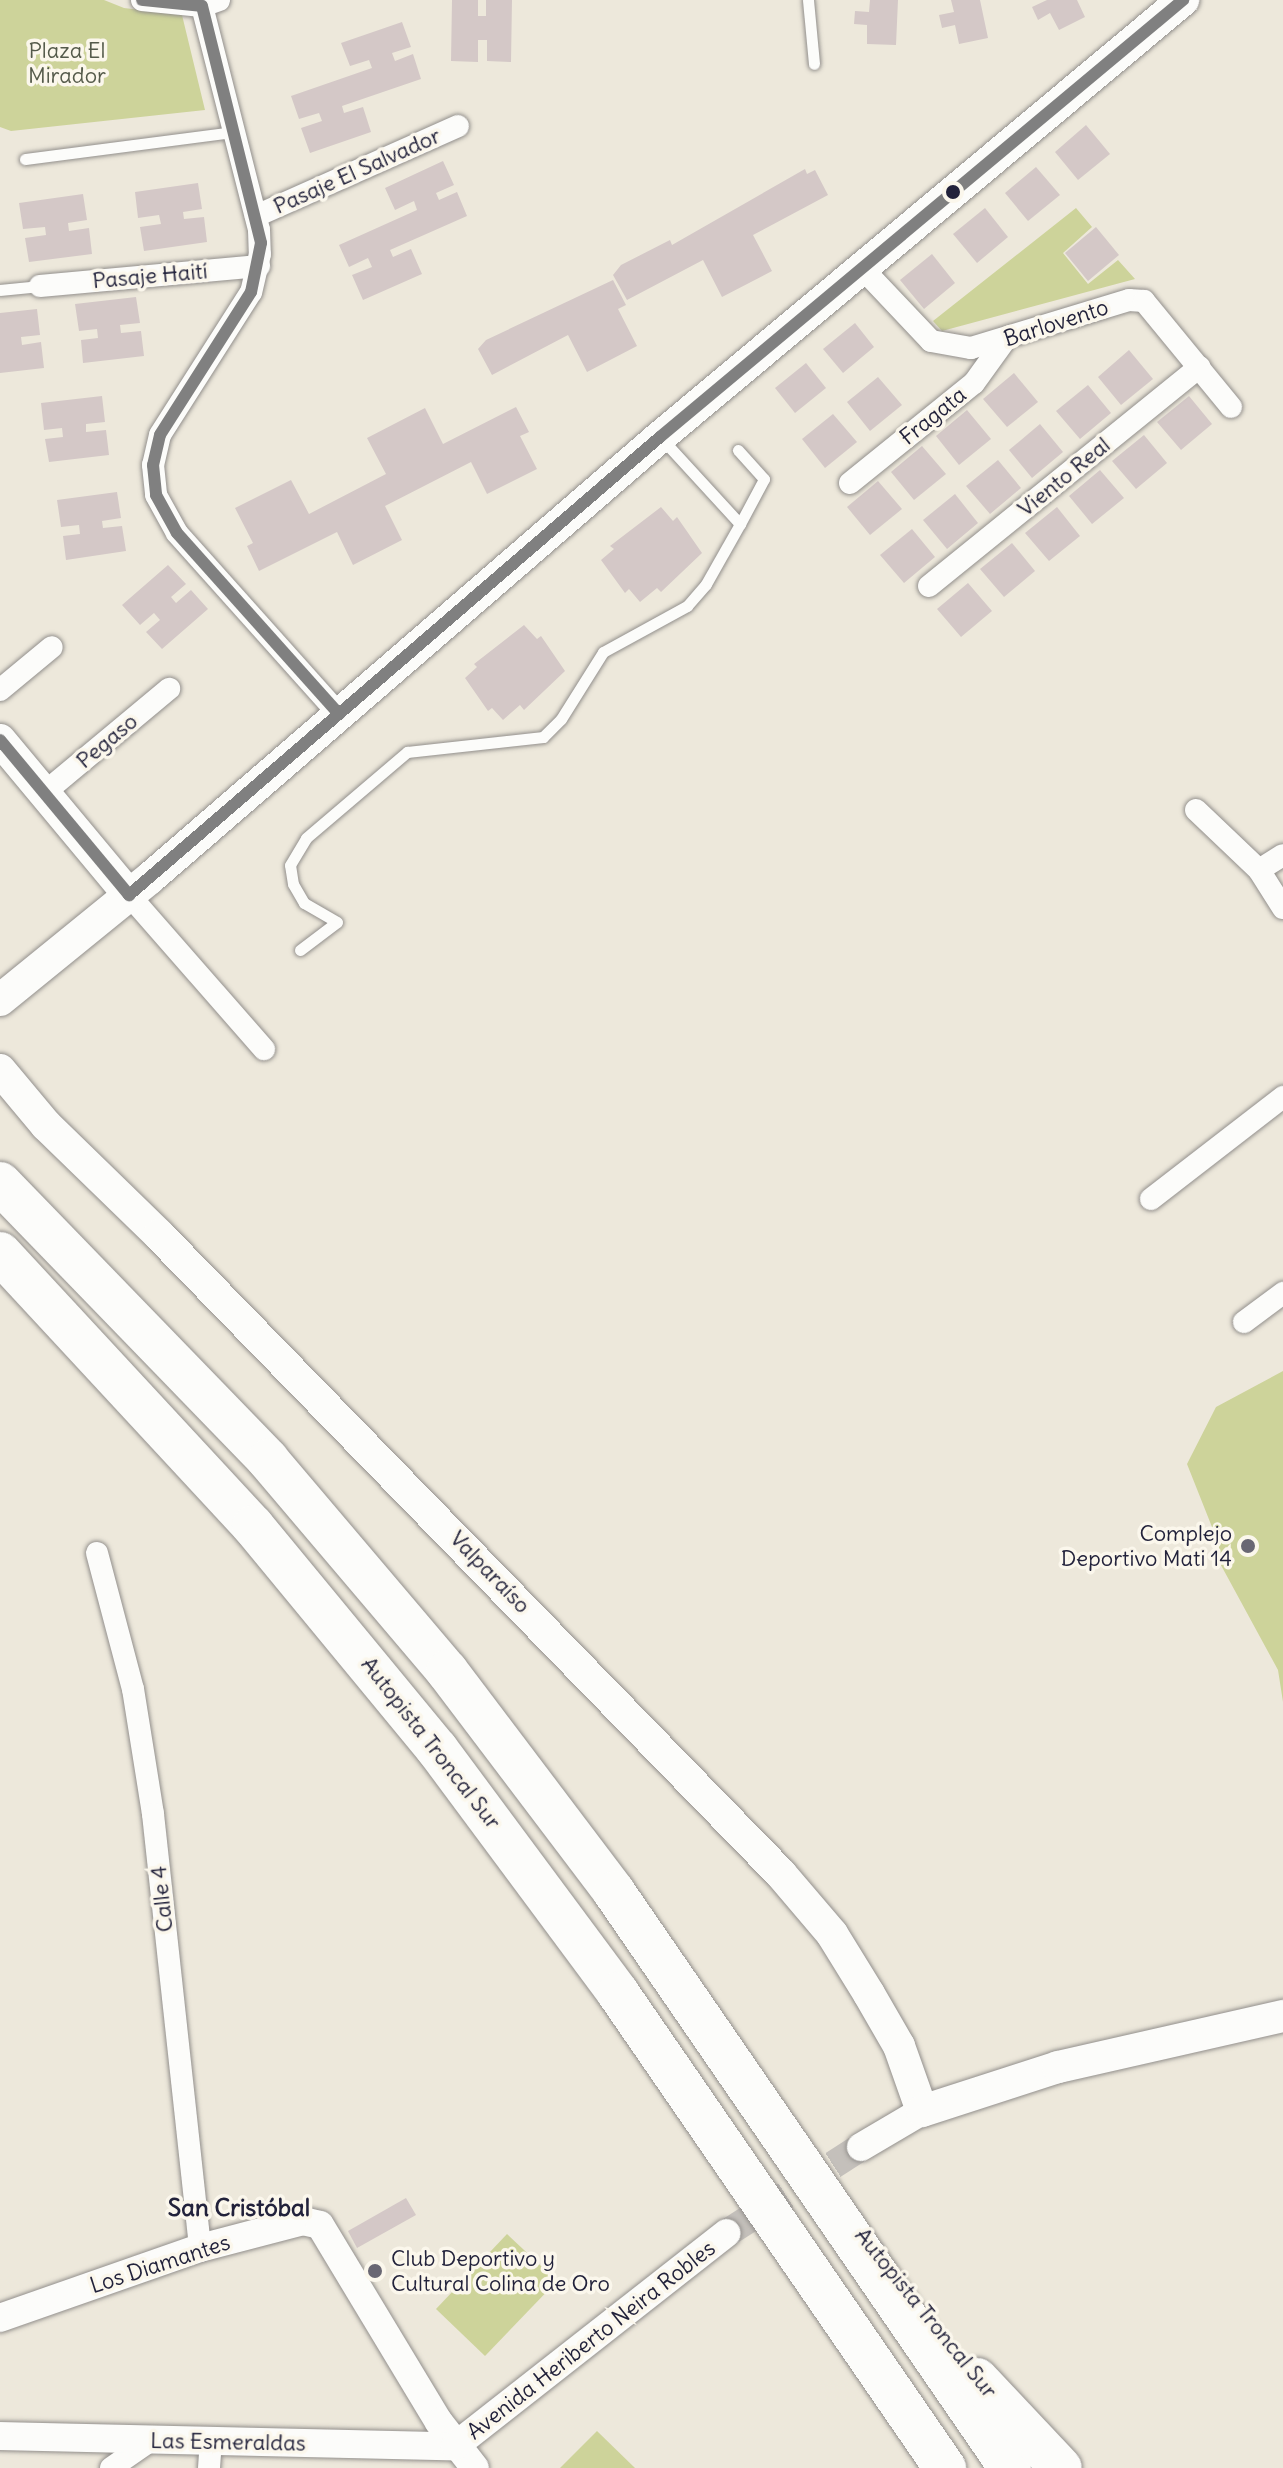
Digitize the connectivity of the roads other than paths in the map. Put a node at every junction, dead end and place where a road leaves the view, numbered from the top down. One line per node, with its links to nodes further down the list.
1 (142, 0): 4 (street)
2 (808, 0): 5 (lane)
3 (1183, 0): 11 (main road)
4 (210, 3): 7 (street)
5 (814, 64)
6 (458, 126): 9 (street, Pasaje El Salvador)
7 (234, 132): 8 (lane); 9 (street)
8 (25, 159)
9 (256, 216): 10 (street)
10 (259, 266): 12 (street, Pasaje Haití); 25 (street)
11 (862, 268): 14 (street, Barlovento); 17 (main road)
12 (40, 286): 13 (lane)
13 (0, 290)
14 (1005, 340): 15 (street, Barlovento); 19 (street, Fragata)
15 (1199, 367): 16 (street, Barlovento); 21 (street, Viento Real)
16 (1231, 407)
17 (660, 437): 20 (lane); 25 (main road)
18 (738, 450): 20 (lane)
19 (850, 483)
20 (740, 524): 33 (lane)
21 (929, 586)
22 (52, 647): 24 (street)
23 (169, 689): 27 (street, Pegaso)
24 (0, 690)
25 (339, 714): 31 (main road)
26 (0, 740): 27 (main road)
27 (44, 793): 31 (main road)
28 (1196, 810): 30 (street)
29 (1283, 855): 30 (street)
30 (1259, 870): 32 (street)
31 (129, 895): 34 (main road); 35 (street)
32 (1283, 908)
33 (300, 950)
34 (0, 1000)
35 (264, 1049)
36 (1, 1072): 45 (main road, Valparaíso)
37 (1283, 1097): 39 (street)
38 (0, 1183): 47 (highway, Autopista Troncal Sur)
39 (1151, 1199)
40 (0, 1253): 50 (highway, Autopista Troncal Sur)
41 (1283, 1293): 42 (street)
42 (1244, 1322)
43 (97, 1553): 49 (street, Calle 4)
44 (1283, 2016): 45 (main road)
45 (922, 2111): 46 (street)
46 (861, 2147)
47 (797, 2153): 60 (highway, Autopista Troncal Sur); 61 (highway, Autopista Troncal Sur)
48 (727, 2233): 54 (street, Avenida Heriberto Neira Robles)
49 (200, 2248): 51 (street, Los Diamantes); 54 (street, Los Diamantes)
50 (813, 2274): 58 (highway, Autopista Troncal Sur); 59 (highway, Autopista Troncal Sur)
51 (0, 2318)
52 (0, 2436): 53 (street, Las Esmeraldas)
53 (150, 2441): 55 (street, Las Esmeraldas); 56 (street)
54 (455, 2446): 55 (street, Las Esmeraldas); 57 (street, Los Diamantes)
55 (210, 2454)
56 (111, 2468)
57 (475, 2468)
58 (914, 2468)
59 (945, 2468)
60 (1010, 2468)
61 (1061, 2468)

